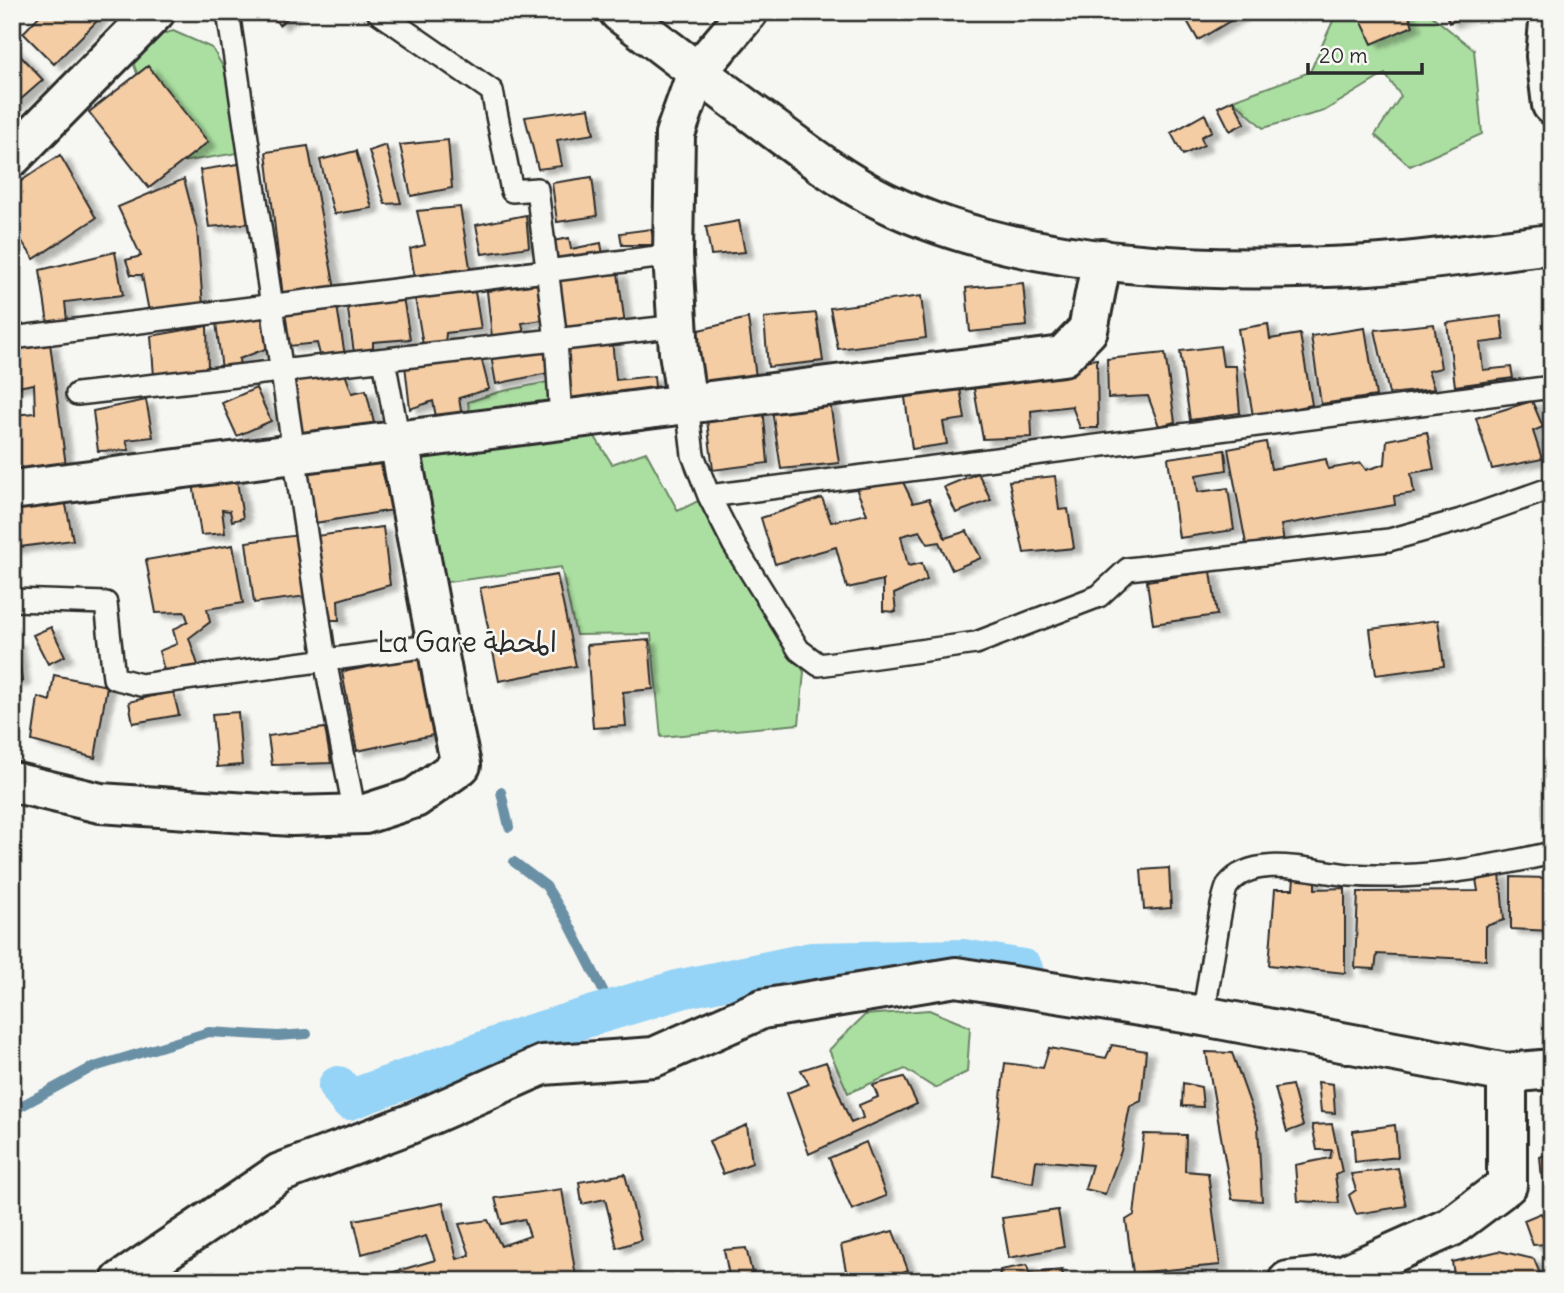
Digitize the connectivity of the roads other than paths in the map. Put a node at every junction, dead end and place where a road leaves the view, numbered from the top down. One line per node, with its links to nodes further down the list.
1 (155, 12): 9 (street)
2 (228, 12): 14 (lane)
3 (379, 12): 13 (lane)
4 (619, 12): 7 (street)
5 (748, 12): 7 (street)
6 (1549, 12): 8 (street)
7 (697, 72): 11 (street); 12 (street)
8 (1552, 105)
9 (12, 157)
10 (1552, 244): 12 (street)
11 (673, 255): 13 (lane); 15 (street)
12 (1102, 260): 22 (street)
13 (547, 271): 14 (lane); 17 (lane)
14 (274, 305): 16 (lane); 19 (lane)
15 (678, 326): 17 (lane); 22 (street)
16 (12, 338)
17 (556, 340): 18 (lane); 23 (lane)
18 (384, 359): 19 (lane); 24 (lane)
19 (283, 371): 21 (lane); 25 (lane)
20 (1552, 387): 28 (lane)
21 (78, 394)
22 (687, 404): 23 (street); 28 (lane)
23 (561, 420): 24 (street)
24 (399, 441): 25 (street); 30 (street)
25 (295, 454): 27 (street); 31 (lane)
26 (1552, 488): 28 (lane)
27 (12, 490)
28 (709, 496)
29 (12, 600): 31 (lane)
30 (437, 645): 31 (lane); 33 (street)
31 (325, 660): 33 (lane)
32 (12, 782): 33 (street)
33 (355, 814)
34 (1552, 853): 35 (lane)
35 (1203, 1016): 37 (street); 39 (street)
36 (1552, 1069): 37 (street)
37 (1507, 1073): 38 (street)
38 (1301, 1280): 40 (street)
39 (121, 1281)
40 (1288, 1281)

